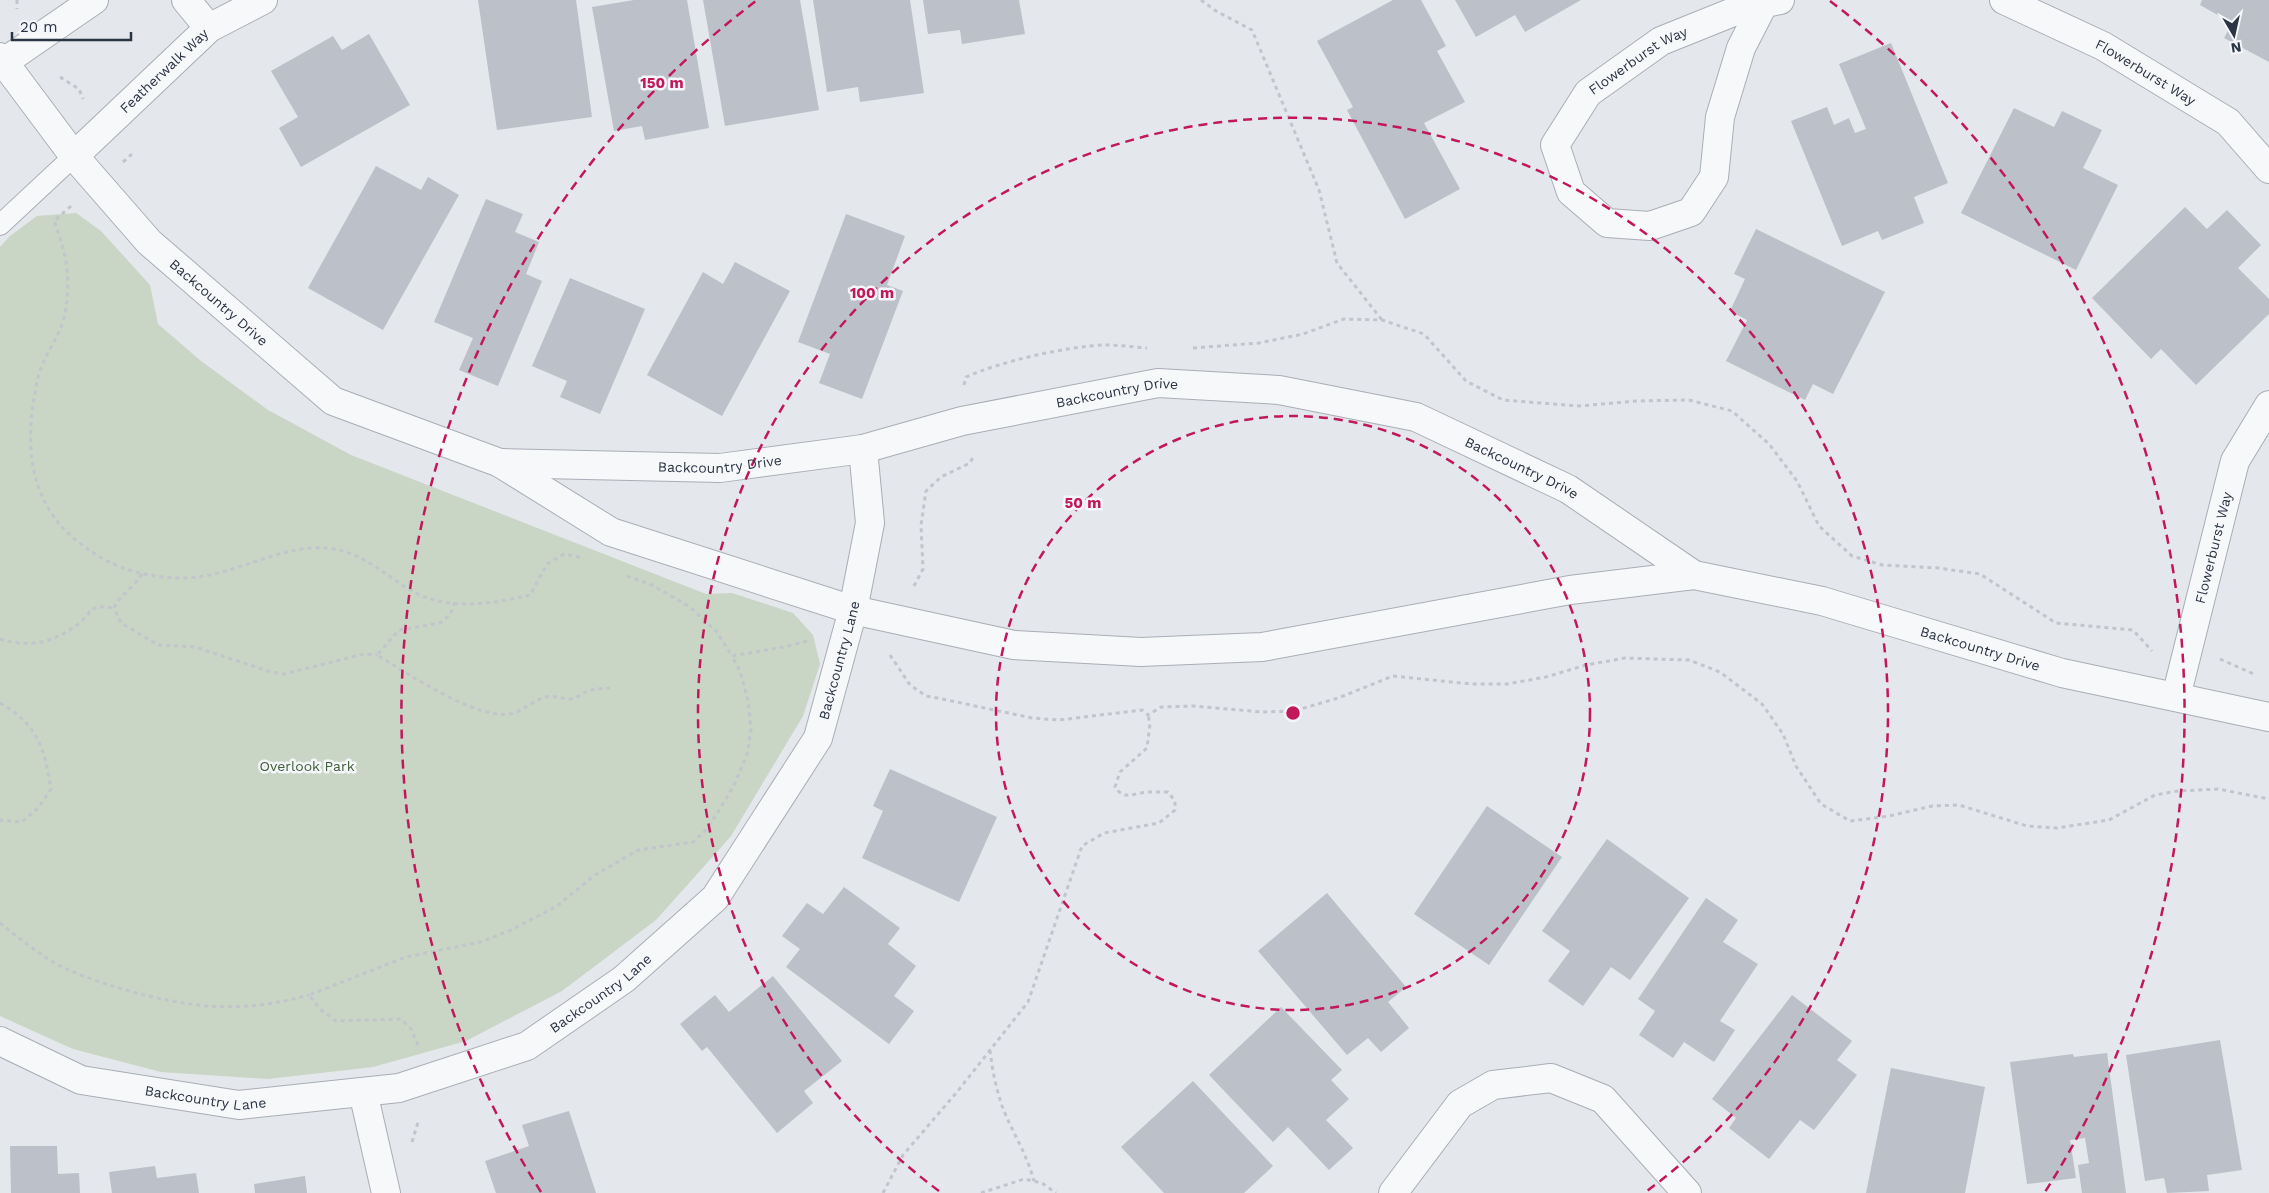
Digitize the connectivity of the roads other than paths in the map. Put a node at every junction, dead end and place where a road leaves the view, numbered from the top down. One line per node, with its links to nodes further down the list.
1 (94, 0): 7 (street)
2 (186, 0): 6 (street)
3 (263, 0): 6 (street, Featherwalk Way)
4 (2004, 0): 9 (street, Flowerburst Way)
5 (1772, 2): 5 (street, Flowerburst Way)
6 (209, 28): 8 (street, Featherwalk Way)
7 (2, 60): 8 (street, Backcountry Drive)
8 (74, 156): 10 (lane); 13 (street, Backcountry Drive)
9 (2269, 169)
10 (0, 225)
11 (2269, 405): 16 (street, Flowerburst Way)
12 (864, 449): 13 (street, Backcountry Drive); 14 (street, Backcountry Drive); 15 (street, Backcountry Lane)
13 (500, 463): 15 (street, Backcountry Drive)
14 (1694, 575): 15 (street, Backcountry Drive); 16 (street, Backcountry Drive)
15 (853, 610): 19 (street, Backcountry Lane)
16 (2176, 697): 17 (street, Backcountry Drive)
17 (2269, 717)
18 (0, 1041): 19 (street, Backcountry Lane)
19 (363, 1092): 20 (street)
20 (386, 1193)
21 (1393, 1193): 22 (street)
22 (1688, 1193)

